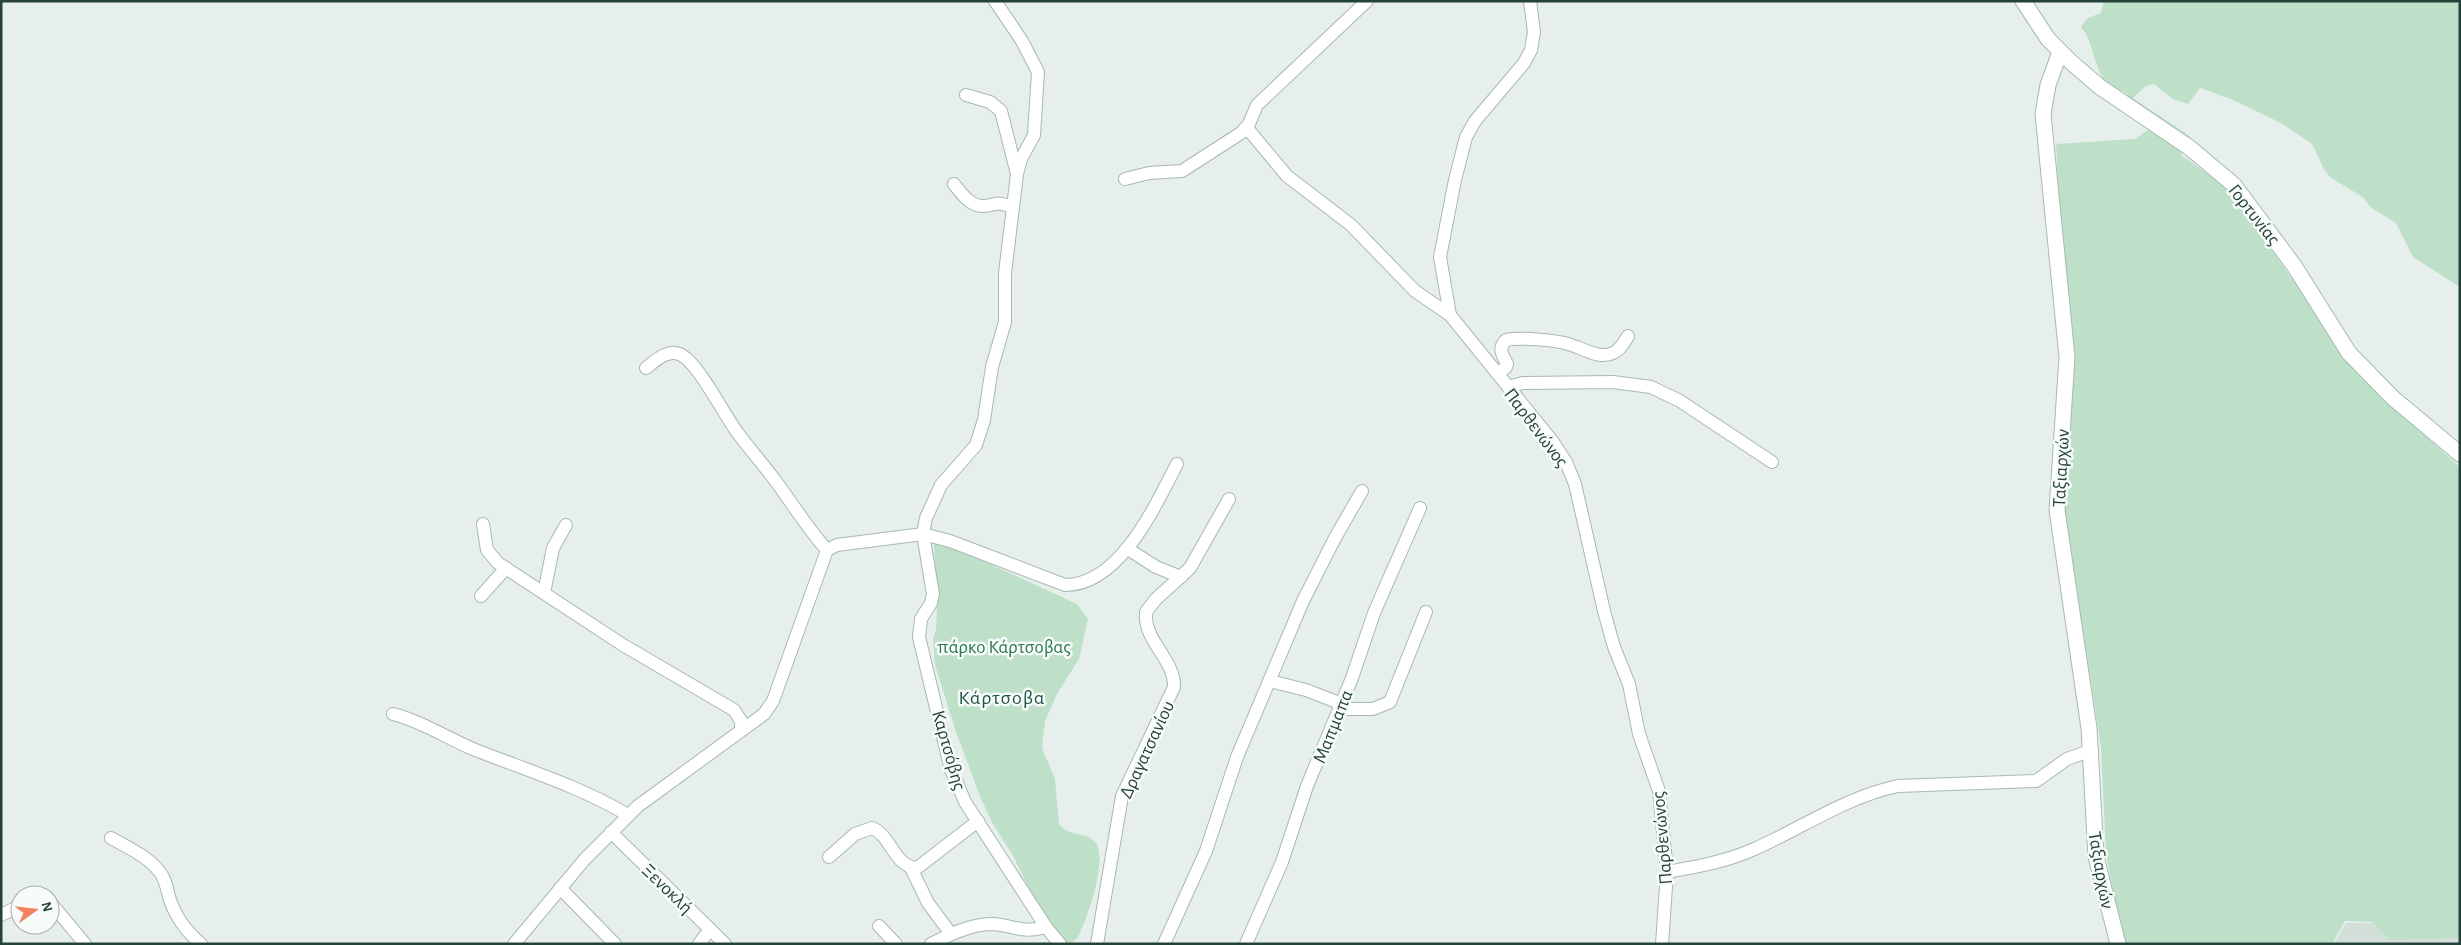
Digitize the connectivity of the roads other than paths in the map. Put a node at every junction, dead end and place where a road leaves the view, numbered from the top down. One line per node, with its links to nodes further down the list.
1 (996, 1): 8 (street)
2 (1368, 1): 7 (street)
3 (1530, 1): 12 (street, Παρθενώνος)
4 (2022, 1): 5 (street, Γορτυνίας)
5 (2060, 52): 17 (street, Γορτυνίας); 37 (street, Ταξιαρχών)
6 (966, 95): 8 (street)
7 (1247, 128): 9 (street); 12 (street)
8 (1017, 174): 11 (street)
9 (1125, 179)
10 (954, 184): 11 (street)
11 (1013, 207): 25 (street)
12 (1450, 315): 15 (street, Παρθενώνος)
13 (1628, 336): 15 (street)
14 (646, 368): 27 (street)
15 (1498, 374): 16 (street, Παρθενώνος)
16 (1508, 387): 18 (street); 44 (street, Παρθενώνος)
17 (2460, 454)
18 (1772, 462)
19 (1177, 464): 26 (street)
20 (1362, 491): 33 (street)
21 (1228, 499): 29 (street, Δραγατσανίου)
22 (1420, 508): 34 (street, Μαπμαπα)
23 (484, 524): 28 (street)
24 (566, 525): 30 (street)
25 (923, 534): 26 (street); 27 (street); 39 (street, Καρτσόβης)
26 (1128, 549): 29 (street)
27 (827, 550): 36 (street)
28 (506, 568): 30 (street); 31 (street)
29 (1181, 577): 60 (street, Δραγατσανίου)
30 (544, 593): 36 (street)
31 (481, 596)
32 (1426, 612): 34 (street)
33 (1270, 681): 34 (street); 61 (street)
34 (1341, 707): 62 (street, Μαπμαπα)
35 (393, 714): 38 (street)
36 (741, 730): 38 (street)
37 (2092, 750): 44 (street); 64 (street, Ταξιαρχών)
38 (628, 816): 40 (street)
39 (978, 821): 43 (street); 48 (street, Καρτσόβης)
40 (611, 832): 45 (street); 49 (street, Ξενοκλή)
41 (111, 838): 54 (street)
42 (828, 857): 43 (street)
43 (911, 868): 50 (street)
44 (1667, 872): 63 (street, Παρθενώνος)
45 (560, 888): 52 (street); 55 (street)
46 (60, 914): 53 (street)
47 (879, 926): 51 (street)
48 (1046, 927): 50 (street); 59 (street, Καρτσόβης)
49 (710, 929): 56 (street); 57 (street, Ξενοκλή)
50 (951, 934): 58 (street)
51 (892, 942)
52 (516, 943)
53 (86, 944)
54 (202, 944)
55 (616, 944)
56 (698, 944)
57 (726, 944)
58 (931, 944)
59 (1060, 944)
60 (1096, 944)
61 (1164, 944)
62 (1246, 944)
63 (1662, 944)
64 (2118, 944)

